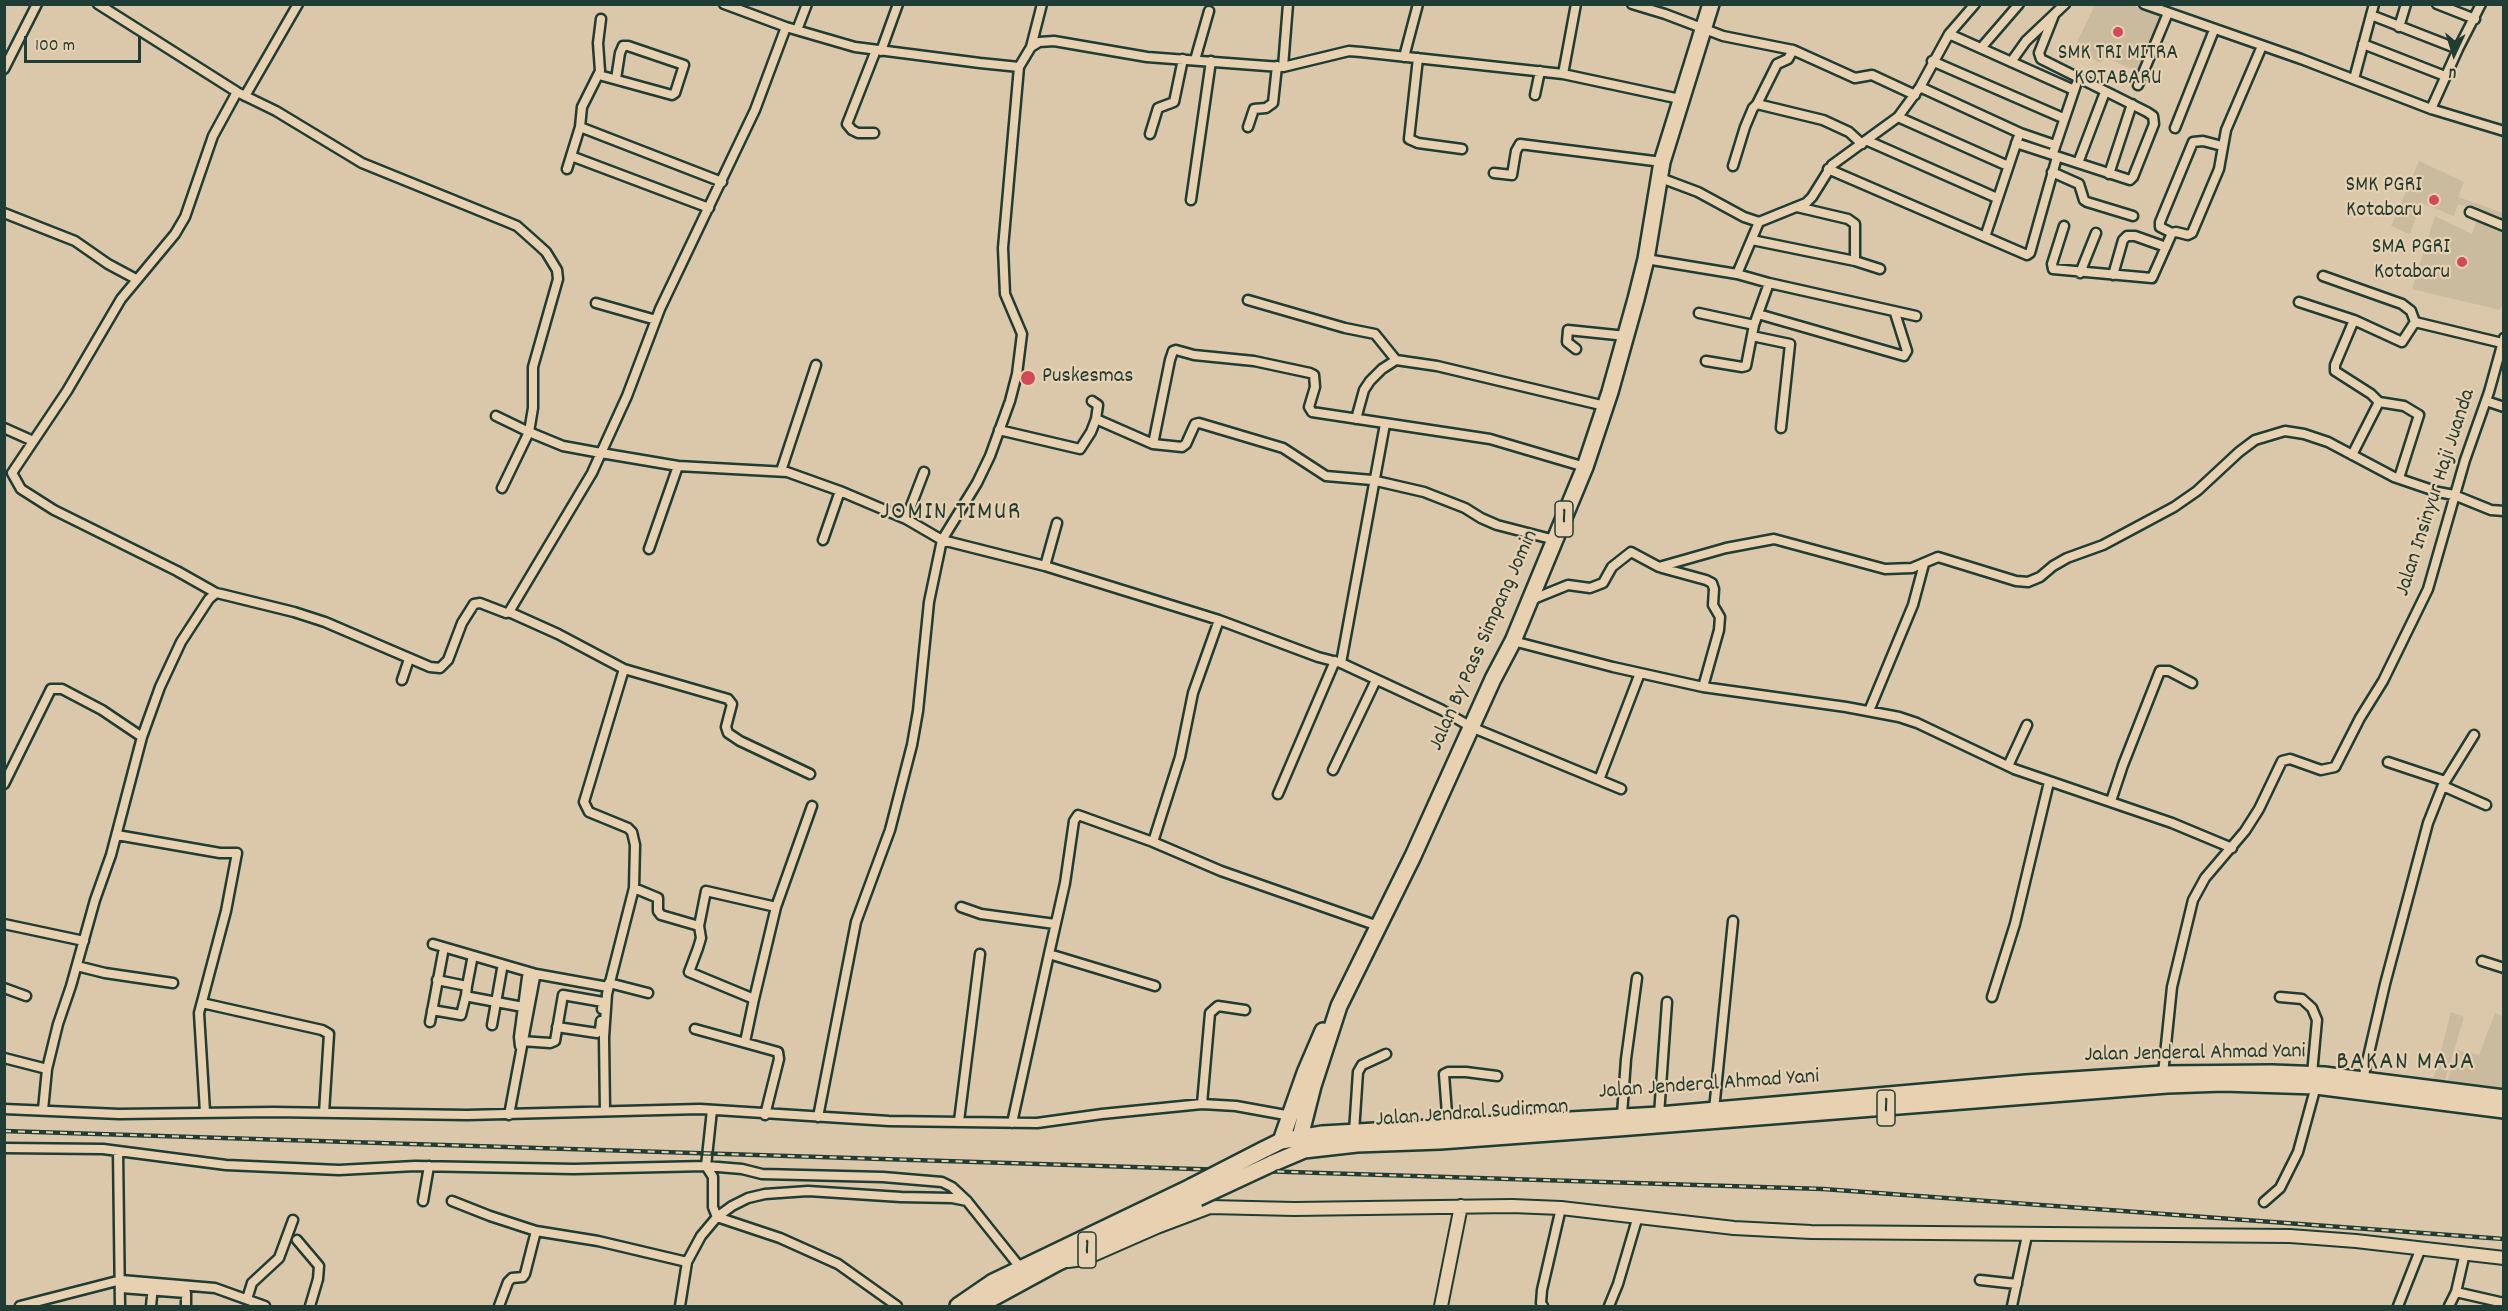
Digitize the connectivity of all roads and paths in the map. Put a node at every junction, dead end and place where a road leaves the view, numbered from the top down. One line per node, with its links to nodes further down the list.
1 (37, 4): 49 (street)
2 (98, 4): 61 (street)
3 (298, 4): 61 (street)
4 (724, 4): 27 (street)
5 (807, 4): 30 (street)
6 (898, 4): 39 (street)
7 (1042, 4): 34 (street)
8 (1288, 4): 47 (street)
9 (1418, 4): 40 (street)
10 (1576, 4): 51 (street)
11 (1632, 4): 29 (street)
12 (1711, 4): 29 (highway, Jalan By Pass Simpang Jomin / 1)
13 (1975, 4): 32 (street)
14 (2019, 4): 36 (street)
15 (2065, 4): 23 (street)
16 (2144, 4): 22 (street)
17 (2374, 4): 24 (street)
18 (2406, 4): 28 (street)
19 (2437, 4): 26 (street)
20 (2481, 4): 26 (street)
21 (1209, 11): 43 (street)
22 (2168, 13): 31 (street); 57 (street)
23 (2054, 15): 46 (street); 55 (street)
24 (2372, 15): 28 (street); 33 (street)
25 (601, 19): 52 (street)
26 (2475, 19): 37 (street)
27 (786, 27): 30 (street); 92 (street)
28 (2399, 27): 37 (street)
29 (1702, 28): 38 (street); 63 (highway, Jalan By Pass Simpang Jomin / 1)
30 (797, 30): 39 (street)
31 (2214, 30): 35 (street); 71 (street)
32 (1949, 34): 36 (street); 45 (street)
33 (2363, 44): 53 (street); 56 (street)
34 (1031, 46): 42 (street); 48 (street)
35 (2262, 46): 56 (street); 79 (street)
36 (1981, 48): 46 (street)
37 (2458, 49): 53 (street)
38 (1793, 50): 59 (street); 64 (street)
39 (879, 51): 48 (street); 73 (street)
40 (1404, 57): 41 (street); 47 (street)
41 (1418, 58): 50 (street); 80 (street)
42 (1183, 59): 43 (street); 75 (street)
43 (1195, 60): 44 (street)
44 (1211, 61): 47 (street); 94 (street)
45 (1932, 61): 59 (street); 68 (street)
46 (2011, 62): 58 (street)
47 (1280, 66): 69 (street)
48 (1019, 67): 147 (street)
49 (4, 69)
50 (1540, 71): 51 (street); 62 (street)
51 (1563, 74): 63 (street)
52 (599, 75): 54 (street); 70 (street)
53 (2445, 76): 66 (street)
54 (616, 79): 54 (street)
55 (2078, 79): 58 (street); 60 (street)
56 (2354, 79): 66 (street)
57 (2138, 85)
58 (2074, 90): 68 (street)
59 (1918, 91): 67 (street); 74 (street)
60 (2105, 92): 65 (street); 83 (street)
61 (241, 94): 115 (street); 148 (street)
62 (1535, 95)
63 (1680, 99): 88 (highway, Jalan By Pass Simpang Jomin / 1)
64 (1757, 104): 76 (street); 84 (street)
65 (2132, 104): 91 (street); 91 (street)
66 (2431, 109): 72 (street)
67 (1898, 117): 76 (street); 85 (street)
68 (2063, 118): 78 (street)
69 (1248, 127)
70 (580, 128): 81 (street); 92 (street)
71 (2175, 128)
72 (2504, 130)
73 (874, 133)
74 (2020, 133): 77 (street); 78 (street)
75 (1150, 134)
76 (1865, 142): 87 (street); 93 (street)
77 (2016, 143): 82 (street); 85 (street)
78 (2055, 145): 82 (street)
79 (2222, 146): 104 (street); 104 (street)
80 (1462, 149)
81 (571, 156): 86 (street); 96 (street)
82 (2054, 157): 83 (street); 89 (street)
83 (2078, 163): 91 (street)
84 (1733, 166)
85 (2008, 166): 93 (street)
86 (567, 169)
87 (1828, 169): 95 (street); 105 (street)
88 (1660, 170): 90 (street); 100 (street); 108 (highway, Jalan By Pass Simpang Jomin / 1)
89 (2052, 172): 99 (street); 105 (street)
90 (1494, 173)
91 (2109, 174)
92 (722, 182): 96 (street)
93 (1997, 198): 105 (street)
94 (1191, 200)
95 (1797, 207): 100 (street); 109 (street)
96 (710, 208): 124 (street)
97 (2470, 212): 102 (street)
98 (4, 213): 115 (street)
99 (2133, 216)
100 (1759, 222): 106 (street)
101 (2064, 226): 111 (street)
102 (2504, 226)
103 (2096, 233): 111 (street)
104 (2172, 233): 107 (street)
105 (1985, 237)
106 (1752, 240): 109 (street); 112 (street)
107 (2166, 247): 113 (street); 113 (street)
108 (1646, 259): 112 (street); 128 (highway, Jalan By Pass Simpang Jomin / 1)
109 (1855, 261): 110 (street)
110 (1880, 269)
111 (2080, 273): 113 (street)
112 (1737, 274): 116 (street)
113 (2113, 275)
114 (2323, 276): 126 (street)
115 (136, 279): 149 (street)
116 (1769, 284): 121 (street); 122 (street)
117 (1248, 300): 133 (street)
118 (2299, 302): 125 (street)
119 (596, 303): 124 (street)
120 (1698, 313): 127 (street)
121 (1895, 313): 122 (street); 123 (street)
122 (1758, 314): 127 (street)
123 (1916, 316)
124 (656, 320): 151 (street)
125 (2354, 320): 126 (street); 138 (street)
126 (2415, 322): 130 (street)
127 (1754, 325): 129 (street)
128 (1626, 336): 131 (street); 139 (highway, Jalan By Pass Simpang Jomin / 1)
129 (1752, 336): 134 (street); 146 (street)
130 (2503, 341): 132 (street, Jalan Insinyur Haji Juanda)
131 (1576, 349)
132 (2502, 354): 137 (street, Jalan Insinyur Haji Juanda)
133 (1396, 360): 139 (street); 143 (street)
134 (1706, 361)
135 (816, 365): 155 (street)
136 (1092, 401): 142 (street)
137 (2486, 401): 140 (street); 162 (street, Jalan Insinyur Haji Juanda)
138 (2379, 402): 152 (street); 158 (street)
139 (1605, 406): 154 (highway, Jalan By Pass Simpang Jomin / 1)
140 (2504, 407)
141 (496, 416): 148 (street)
142 (1096, 419): 147 (street); 150 (street)
143 (1356, 419): 144 (street); 150 (street)
144 (1385, 424): 154 (street); 159 (street)
145 (4, 428): 149 (street)
146 (1781, 428)
147 (999, 430): 167 (street)
148 (529, 432): 151 (street); 160 (street)
149 (33, 441): 157 (street)
150 (1154, 444): 159 (street)
151 (601, 453): 153 (street); 175 (street)
152 (2352, 455): 158 (street); 170 (street)
153 (678, 466): 155 (street); 169 (street)
154 (1585, 467): 168 (highway, Jalan By Pass Simpang Jomin / 1)
155 (781, 471): 161 (street)
156 (924, 472): 164 (street)
157 (8, 476): 173 (street)
158 (2399, 478): 162 (street)
159 (1376, 482): 168 (street); 179 (street)
160 (502, 488)
161 (840, 491): 164 (street); 166 (street)
162 (2454, 495): 163 (street); 206 (street, Jalan Insinyur Haji Juanda)
163 (2504, 512)
164 (906, 519): 167 (street)
165 (1057, 523): 171 (street)
166 (823, 540)
167 (942, 540): 171 (street); 273 (street)
168 (1555, 540): 174 (highway, Jalan By Pass Simpang Jomin / 1)
169 (649, 549)
170 (1924, 564): 172 (street); 186 (street)
171 (1045, 566): 176 (street)
172 (1659, 567): 174 (street); 185 (street)
173 (216, 593): 178 (street); 190 (street)
174 (1531, 600): 177 (highway, Jalan By Pass Simpang Jomin / 1)
175 (509, 612): 178 (street); 180 (street)
176 (1219, 620): 179 (street); 205 (street)
177 (1513, 640): 181 (street); 188 (highway, Jalan By Pass Simpang Jomin / 1)
178 (409, 659): 182 (street)
179 (1338, 662): 183 (street); 200 (street)
180 (624, 669): 194 (street); 207 (street)
181 (1640, 673): 185 (street); 195 (street)
182 (402, 680)
183 (1376, 680): 188 (street); 193 (street)
184 (2192, 683): 201 (street)
185 (1703, 687): 186 (street)
186 (1869, 711): 192 (street)
187 (2027, 725): 192 (street)
188 (1471, 727): 195 (street); 214 (highway, Jalan By Pass Simpang Jomin / 1)
189 (2474, 735): 198 (street)
190 (142, 737): 197 (street); 204 (street)
191 (2388, 762): 198 (street)
192 (2008, 766): 196 (street)
193 (1333, 770)
194 (810, 774)
195 (1599, 780): 199 (street)
196 (2049, 782): 201 (street); 236 (street)
197 (4, 784)
198 (2444, 784): 202 (street); 256 (street)
199 (1621, 789)
200 (1278, 794)
201 (2111, 801): 206 (street)
202 (2486, 805)
203 (812, 806): 208 (street)
204 (117, 835): 215 (street); 241 (street)
205 (1153, 842): 212 (street); 214 (street)
206 (2232, 849): 254 (street)
207 (634, 888): 213 (street); 229 (street)
208 (776, 907): 213 (street); 238 (street)
209 (961, 908): 212 (street)
210 (1732, 921): 264 (street)
211 (4, 924): 215 (street)
212 (1054, 924): 219 (street)
213 (699, 927): 238 (street)
214 (1378, 927): 242 (highway, Jalan By Pass Simpang Jomin / 1)
215 (84, 941): 222 (street)
216 (434, 944): 229 (street)
217 (443, 953): 226 (street)
218 (980, 954): 275 (street)
219 (1049, 954): 230 (street); 276 (street)
220 (471, 960): 232 (street)
221 (2482, 961): 223 (street)
222 (77, 966): 227 (street); 253 (street)
223 (2504, 968)
224 (502, 969): 239 (street)
225 (1637, 978): 271 (street)
226 (437, 980): 232 (street); 243 (street)
227 (173, 983)
228 (564, 984): 234 (street)
229 (609, 985): 233 (street); 266 (street)
230 (1155, 986)
231 (4, 988): 235 (street)
232 (467, 991): 239 (street); 243 (street)
233 (648, 993)
234 (562, 995): 247 (street); 247 (street)
235 (26, 996)
236 (1992, 997)
237 (2280, 997): 257 (street)
238 (754, 999): 249 (street)
239 (496, 1002): 246 (street); 250 (street)
240 (1667, 1002): 272 (street)
241 (202, 1003): 267 (street); 268 (street)
242 (1339, 1006): 258 (highway, Jalan By Pass Simpang Jomin / 1); 274 (highway, Jalan By Pass Simpang Jomin / 1)
243 (432, 1010): 245 (street)
244 (1245, 1010): 260 (street)
245 (430, 1022)
246 (492, 1025)
247 (557, 1027): 250 (street)
248 (695, 1029): 249 (street)
249 (745, 1042): 270 (street)
250 (521, 1043): 269 (street)
251 (1386, 1054): 278 (street)
252 (4, 1058): 253 (street)
253 (47, 1069): 262 (street)
254 (2163, 1074): 257 (highway, Jalan Jenderal Ahmad Yani / 1); 264 (highway, Jalan Jenderal Ahmad Yani / 1)
255 (1497, 1076): 277 (street)
256 (2363, 1079): 257 (highway, Jalan Jenderal Ahmad Yani / 1); 259 (highway, Jalan Jenderal Ahmad Yani / 1)
257 (2314, 1080): 265 (highway, Jalan Jendral Sudirman / 1); 286 (highway, Jalan Jendral Sudirman / 1, bridge); 290 (street)
258 (1313, 1086): 274 (highway, Jalan By Pass Simpang Jomin / 1); 279 (highway)
259 (2504, 1098)
260 (1202, 1104): 274 (street); 276 (street)
261 (4, 1109): 262 (street)
262 (43, 1110): 267 (street)
263 (712, 1110): 266 (street); 270 (street); 285 (street)
264 (1714, 1110): 272 (highway, Jalan Jenderal Ahmad Yani / 1)
265 (2504, 1110)
266 (605, 1111): 269 (street)
267 (205, 1112): 268 (street)
268 (324, 1113): 269 (street)
269 (509, 1114)
270 (765, 1115): 273 (street)
271 (1623, 1115): 272 (highway, Jalan Jenderal Ahmad Yani / 1); 277 (highway, Jalan Jenderal Ahmad Yani / 1)
272 (1659, 1115)
273 (818, 1117): 275 (street)
274 (1297, 1117): 280 (highway, Jalan By Pass Simpang Jomin / 1); 281 (highway, Jalan By Pass Simpang Jomin / 1)
275 (959, 1121): 276 (street)
276 (1012, 1123)
277 (1448, 1127): 278 (highway, Jalan Jenderal Ahmad Yani / 1)
278 (1354, 1132): 279 (highway, Jalan Jenderal Ahmad Yani / 1)
279 (1322, 1134): 280 (highway, Jalan Jenderal Ahmad Yani / 1)
280 (1300, 1137): 281 (highway, Jalan Jenderal Ahmad Yani / 1)
281 (1281, 1141): 286 (highway, Jalan Jenderal Ahmad Yani / 1, bridge)
282 (4, 1148): 283 (street)
283 (118, 1151): 284 (street); 308 (street)
284 (429, 1166): 285 (street); 287 (street)
285 (706, 1166): 289 (street); 294 (street)
286 (1194, 1193): 304 (highway, Jalan Jenderal Ahmad Yani / 1)
287 (423, 1201)
288 (453, 1201): 296 (street)
289 (967, 1201): 294 (street); 306 (street)
290 (2264, 1202)
291 (1461, 1206): 292 (street); 304 (street); 326 (street)
292 (1561, 1208): 293 (street); 327 (street)
293 (1638, 1216): 297 (street); 328 (street)
294 (717, 1217): 305 (street); 323 (street)
295 (292, 1220): 313 (street)
296 (536, 1231): 305 (street); 321 (street)
297 (2000, 1233): 298 (street); 300 (street)
298 (2046, 1234): 300 (street); 301 (street)
299 (297, 1240): 320 (street)
300 (2026, 1240): 309 (street)
301 (2421, 1248): 302 (street); 330 (street)
302 (2465, 1253): 303 (street); 312 (street)
303 (2504, 1258)
304 (1057, 1259): 306 (highway, 1)
305 (687, 1262): 322 (street)
306 (1024, 1273): 324 (highway, 1); 325 (highway, 1)
307 (1980, 1280): 309 (street)
308 (121, 1284): 310 (street); 315 (street); 316 (street)
309 (2017, 1284): 329 (street)
310 (153, 1286): 311 (street); 317 (street)
311 (187, 1289): 313 (street); 318 (street)
312 (2456, 1292): 314 (street); 331 (street)
313 (247, 1299): 319 (street)
314 (2504, 1303)
315 (20, 1306)
316 (120, 1306)
317 (151, 1306)
318 (186, 1306)
319 (265, 1306)
320 (310, 1306)
321 (499, 1306)
322 (680, 1306)
323 (897, 1306)
324 (958, 1306)
325 (978, 1306)
326 (1441, 1306)
327 (1543, 1306)
328 (1609, 1306)
329 (2012, 1306)
330 (2398, 1306)
331 (2449, 1306)

